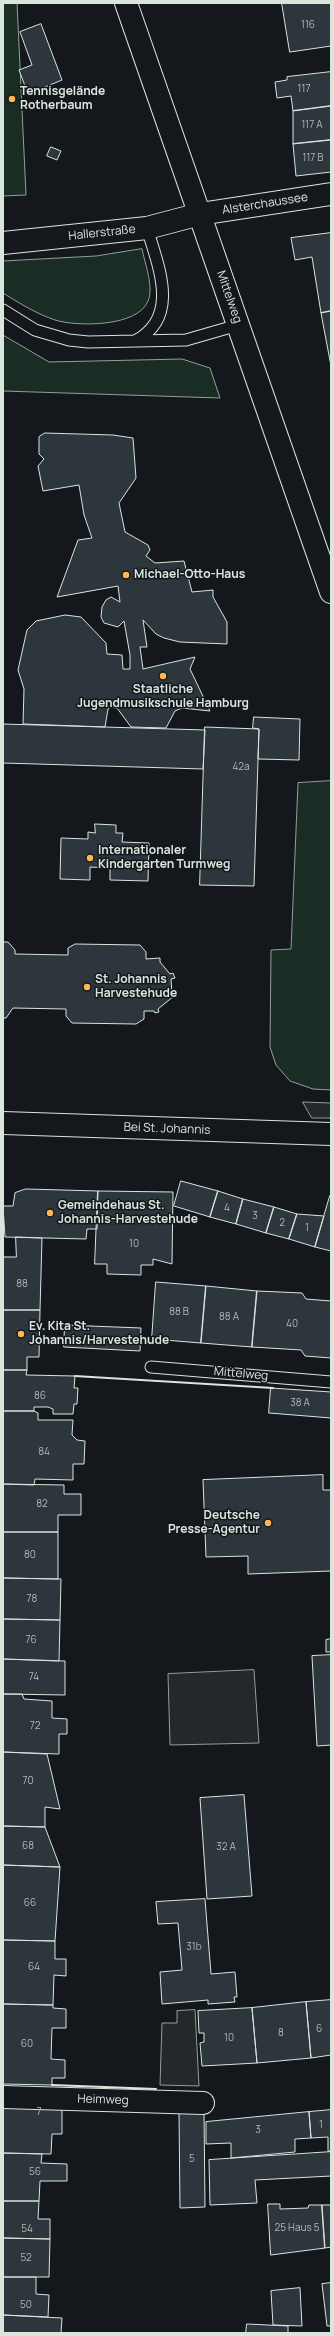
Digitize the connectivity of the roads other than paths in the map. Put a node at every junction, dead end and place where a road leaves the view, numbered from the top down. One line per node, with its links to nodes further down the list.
1 (126, 3): 3 (street, Mittelweg)
2 (331, 194): 3 (street, Alsterchaussee)
3 (200, 214): 4 (street, Hallerstraße); 7 (street, Mittelweg)
4 (147, 228): 5 (street, Hallerstraße); 8 (lane)
5 (3, 243)
6 (3, 310): 8 (lane)
7 (238, 325): 8 (lane); 9 (street, Mittelweg)
8 (135, 341)
9 (331, 592)
10 (3, 1123): 11 (street, Bei St. Johannis)
11 (331, 1134)
12 (151, 1367): 13 (lane, Mittelweg)
13 (331, 1382)
14 (3, 2097): 15 (street, Heimweg)
15 (203, 2102)

